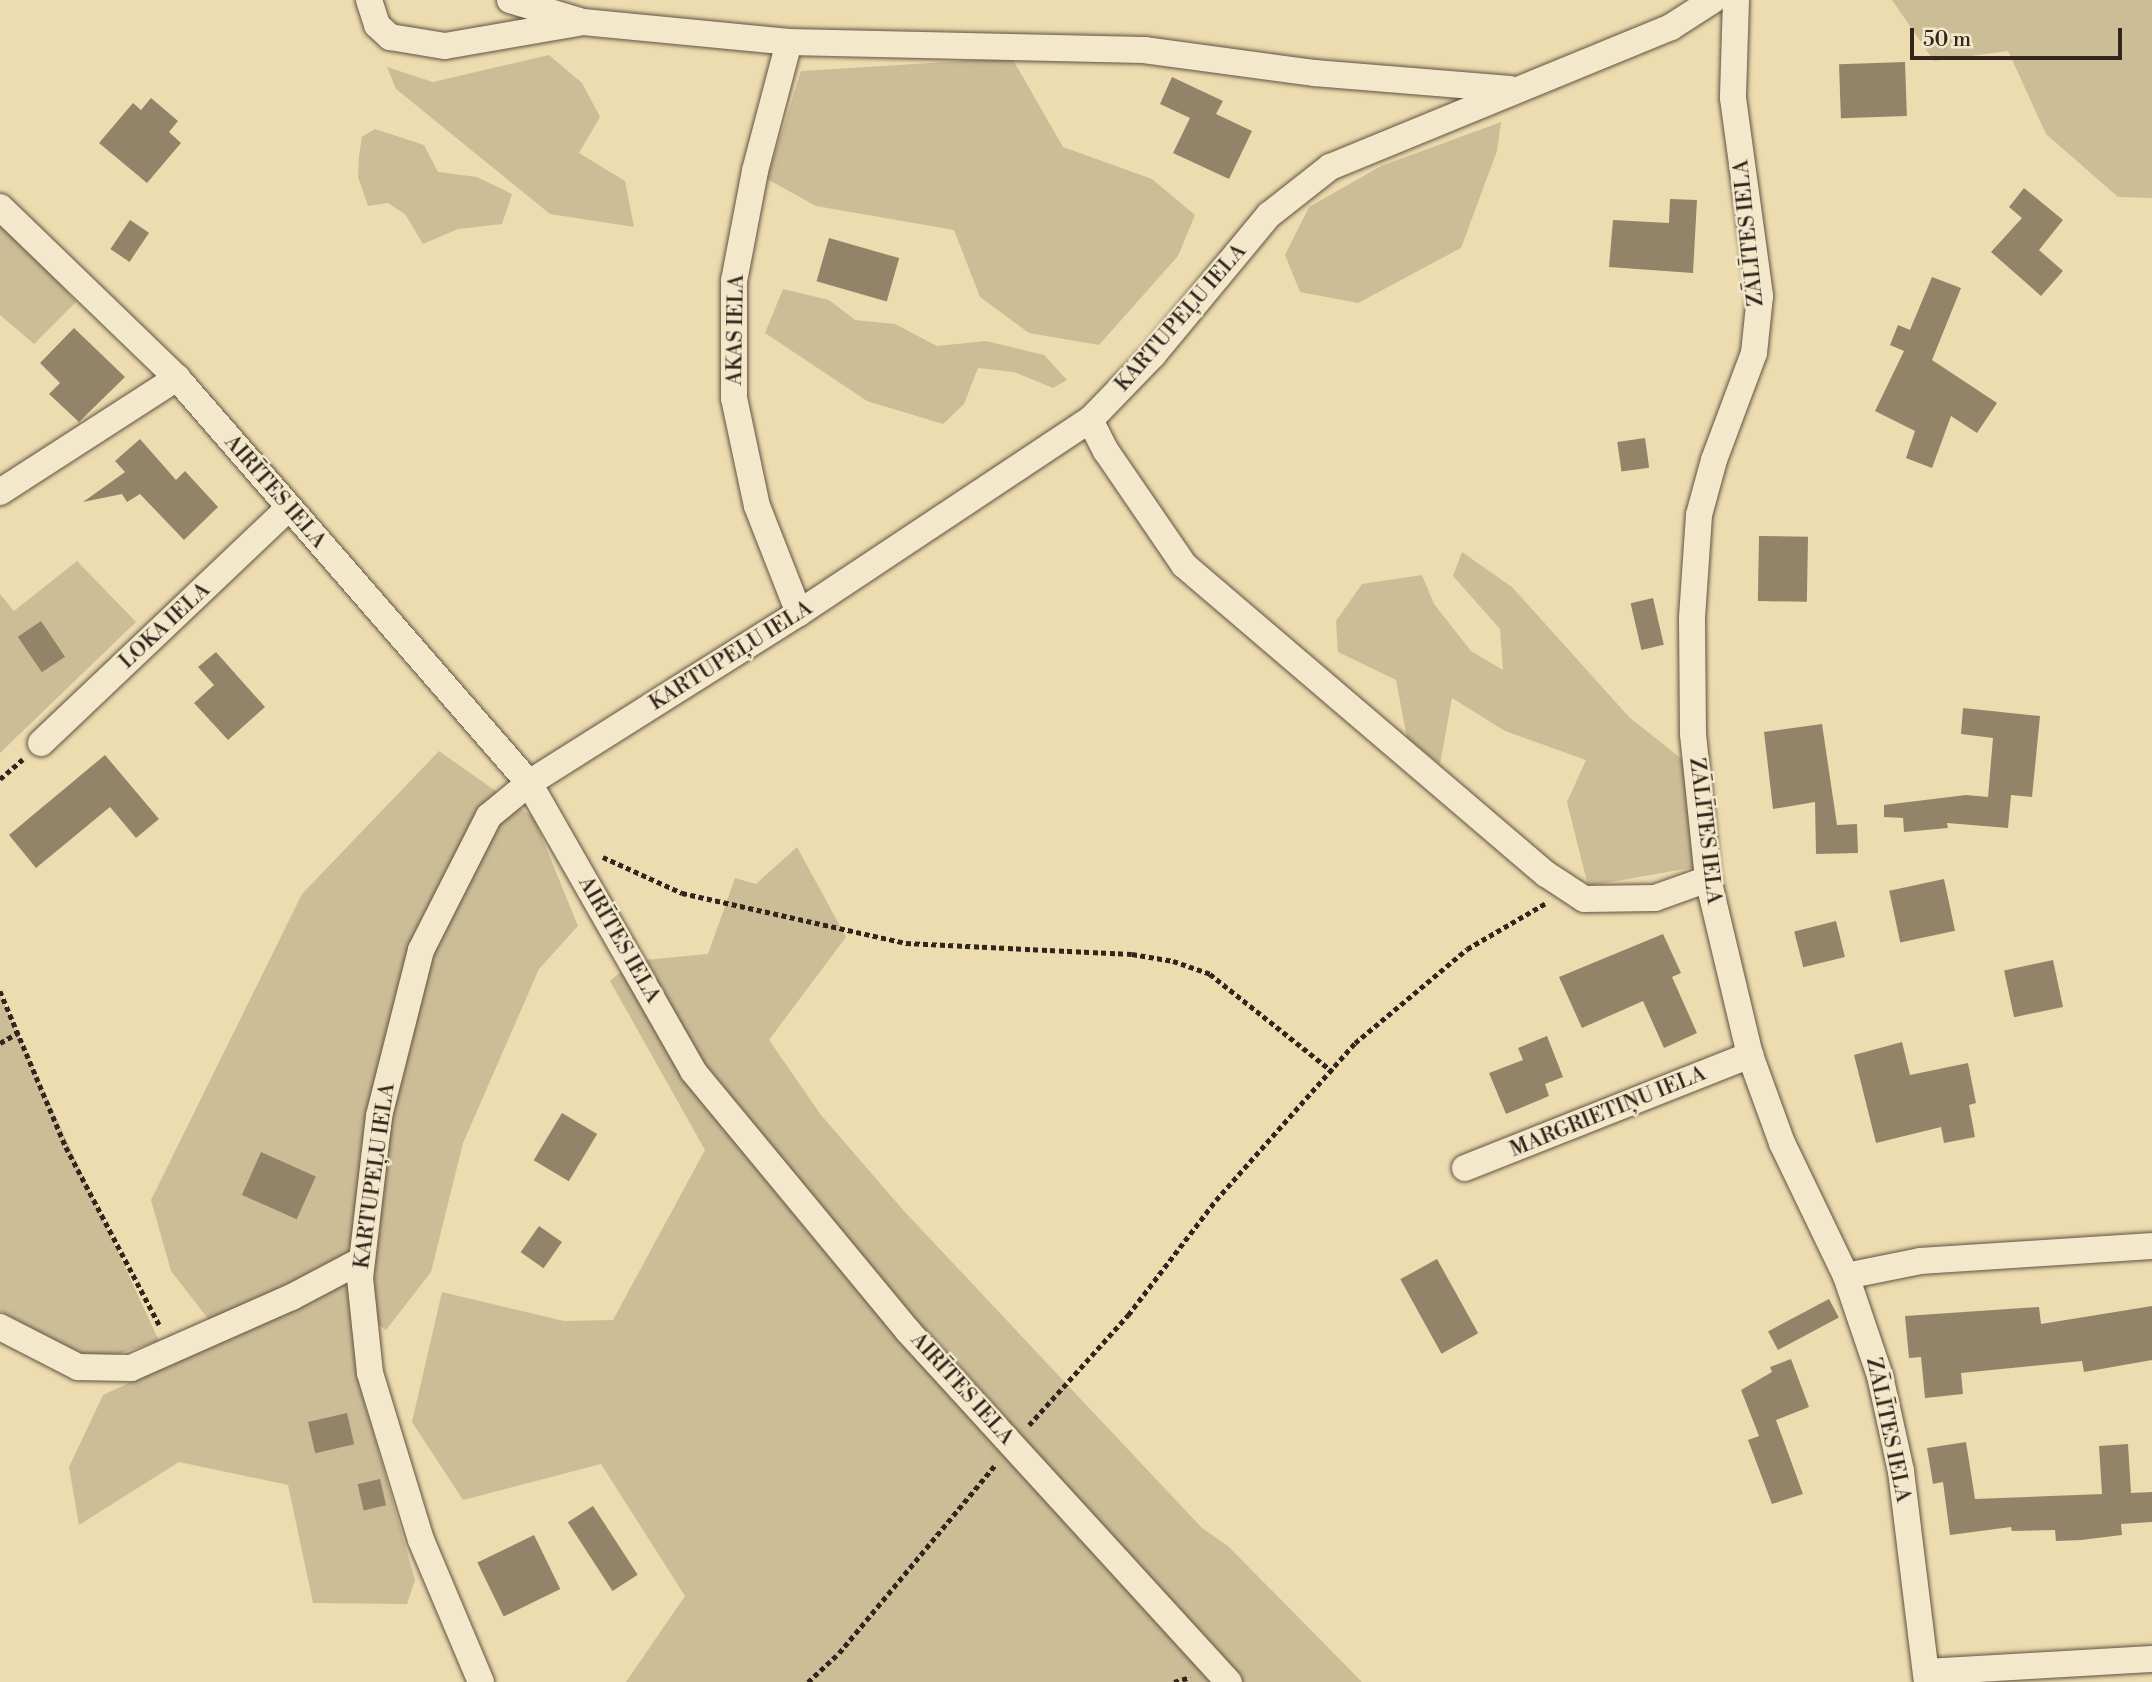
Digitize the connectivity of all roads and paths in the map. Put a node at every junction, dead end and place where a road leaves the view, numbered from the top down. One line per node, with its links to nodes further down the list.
1 (369, 0): 5 (street)
2 (510, 0): 5 (street)
3 (1713, 0): 7 (street, KARTUPEĻU IELA)
4 (1736, 0): 17 (street, ZĀLĪTES IELA)
5 (583, 22): 6 (street)
6 (789, 43): 7 (street); 13 (street, AKAS IELA)
7 (1514, 89): 10 (street, KARTUPEĻU IELA)
8 (0, 207): 9 (street, AIRĪTES IELA)
9 (177, 378): 11 (street); 12 (street, AIRĪTES IELA)
10 (1090, 420): 13 (street, KARTUPEĻU IELA); 18 (street)
11 (0, 492)
12 (289, 508): 14 (street, LOKA IELA); 15 (street, AIRĪTES IELA)
13 (799, 614): 15 (street, KARTUPEĻU IELA)
14 (41, 743)
15 (529, 783): 16 (street, AIRĪTES IELA); 26 (street, KARTUPEĻU IELA)
16 (561, 838): 23 (path); 30 (street, AIRĪTES IELA)
17 (1708, 879): 18 (street); 22 (street, ZĀLĪTES IELA)
18 (1564, 886): 23 (path)
19 (0, 991): 20 (path)
20 (19, 1032): 21 (path); 29 (path)
21 (0, 1043)
22 (1750, 1055): 24 (street, MARGRIETIŅU IELA); 27 (street, ZĀLĪTES IELA)
23 (1333, 1072): 30 (path)
24 (1465, 1168)
25 (2152, 1246): 27 (street)
26 (362, 1260): 29 (street); 33 (street, KARTUPEĻU IELA)
27 (1846, 1276): 32 (street, ZĀLĪTES IELA)
28 (0, 1327): 29 (street)
29 (173, 1350)
30 (1012, 1444): 34 (path); 35 (street, AIRĪTES IELA)
31 (2152, 1659): 32 (street)
32 (1926, 1677)
33 (481, 1682)
34 (808, 1682)
35 (1229, 1682)

